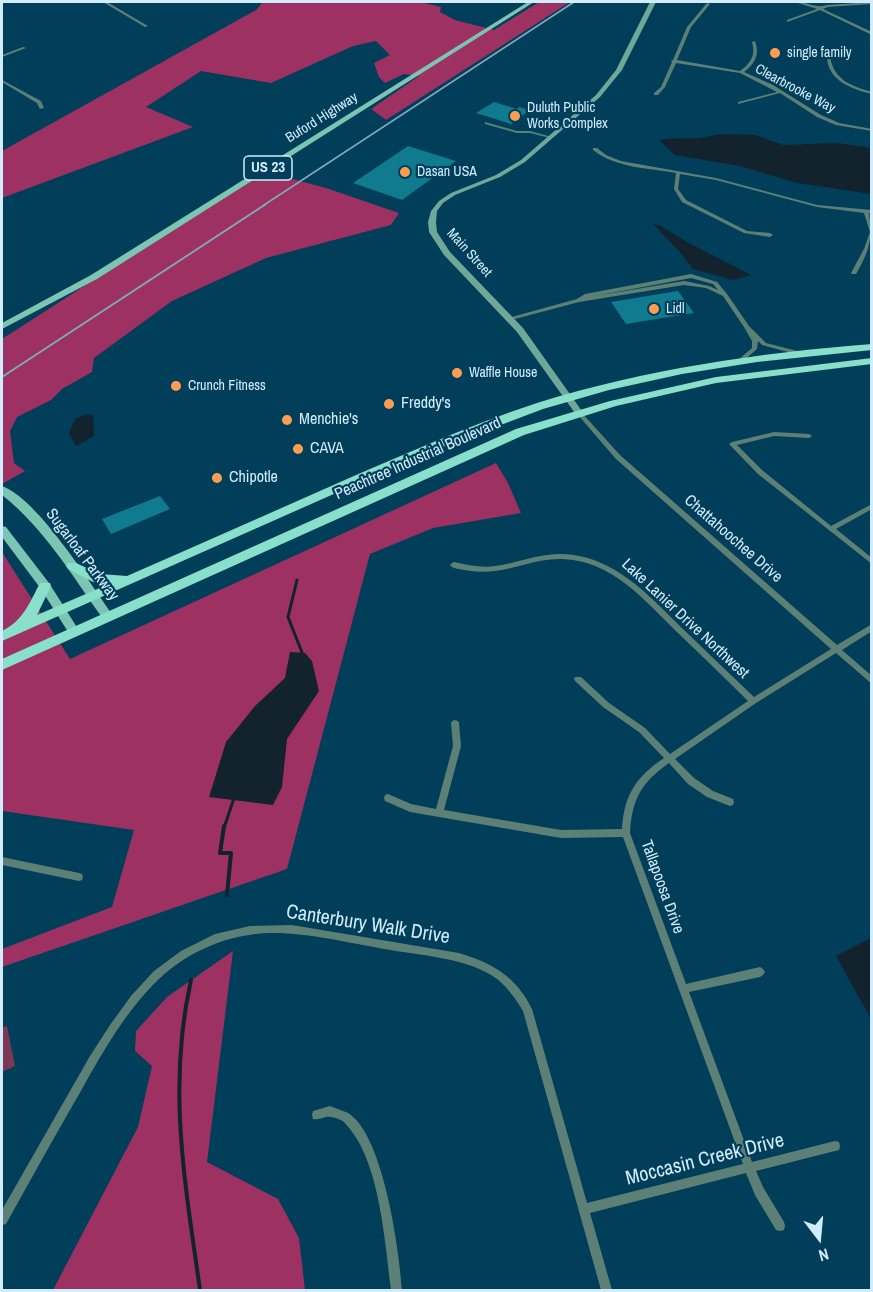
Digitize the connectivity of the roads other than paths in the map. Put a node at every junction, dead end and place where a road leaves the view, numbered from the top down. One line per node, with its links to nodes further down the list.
1 (105, 2): 9 (street)
2 (531, 2): 33 (main road, Buford Highway / US 23)
3 (653, 2): 25 (street, Main Street)
4 (797, 2): 7 (street)
5 (872, 3): 7 (street)
6 (708, 4): 15 (street)
7 (819, 8): 8 (street); 10 (street)
8 (788, 21)
9 (146, 26)
10 (872, 34)
11 (754, 42): 16 (street)
12 (24, 48): 13 (street)
13 (2, 56)
14 (828, 57): 19 (street)
15 (673, 61): 16 (street, Clearbrooke Way); 20 (street)
16 (741, 72): 18 (street, Clearbrooke Way)
17 (2, 81): 22 (street)
18 (780, 92): 21 (street); 24 (street, Clearbrooke Way)
19 (872, 93)
20 (656, 94)
21 (740, 103)
22 (42, 108)
23 (487, 123): 25 (street)
24 (872, 130)
25 (550, 137): 32 (street, Main Street)
26 (595, 150): 27 (street)
27 (678, 173): 28 (street); 30 (street)
28 (869, 213): 29 (street)
29 (872, 232): 31 (street)
30 (771, 235)
31 (854, 273)
32 (511, 318): 34 (street); 39 (street, Main Street)
33 (2, 326)
34 (747, 327): 36 (street); 37 (street)
35 (872, 347): 36 (highway, Peachtree Industrial Boulevard)
36 (799, 353): 37 (highway, Peachtree Industrial Boulevard)
37 (740, 361): 39 (highway, Peachtree Industrial Boulevard)
38 (872, 362): 40 (highway, Peachtree Industrial Boulevard)
39 (567, 397): 40 (street, Main Street); 49 (highway, Peachtree Industrial Boulevard)
40 (579, 414): 53 (highway, Peachtree Industrial Boulevard); 57 (street, Chattahoochee Drive)
41 (809, 436): 44 (street)
42 (3, 494): 47 (main road, Sugarloaf Parkway)
43 (872, 506): 44 (street)
44 (831, 529): 46 (street)
45 (2, 530): 50 (main road)
46 (872, 562)
47 (72, 566): 49 (highway); 51 (main road, Sugarloaf Parkway)
48 (454, 566): 61 (street, Lake Lanier Drive Northwest)
49 (133, 579): 51 (highway, Peachtree Industrial Boulevard)
50 (45, 586): 52 (main road); 56 (highway)
51 (93, 597): 52 (highway, Peachtree Industrial Boulevard); 53 (main road, Sugarloaf Parkway)
52 (62, 611): 55 (main road); 56 (highway, Peachtree Industrial Boulevard)
53 (108, 617): 55 (highway, Peachtree Industrial Boulevard)
54 (872, 627): 57 (street, Tallapoosa Drive)
55 (74, 632): 58 (highway, Peachtree Industrial Boulevard)
56 (7, 634)
57 (837, 650): 60 (street, Chattahoochee Drive); 61 (street, Tallapoosa Drive)
58 (2, 665)
59 (578, 678): 63 (street)
60 (872, 681)
61 (753, 701): 63 (street, Tallapoosa Drive)
62 (455, 723): 66 (street)
63 (669, 758): 65 (street); 67 (street, Tallapoosa Drive)
64 (388, 798): 66 (street)
65 (730, 802)
66 (439, 813): 67 (street)
67 (626, 833): 71 (street, Tallapoosa Drive)
68 (2, 861): 69 (street)
69 (79, 877)
70 (760, 972): 71 (street)
71 (683, 989): 74 (street, Tallapoosa Drive)
72 (317, 1115): 78 (street)
73 (835, 1146): 74 (street, Moccasin Creek Drive)
74 (750, 1167): 75 (street, Moccasin Creek Drive); 77 (street, Tallapoosa Drive)
75 (584, 1209): 76 (street, Canterbury Walk Drive); 79 (street, Canterbury Walk Drive)
76 (2, 1220)
77 (780, 1226)
78 (397, 1290)
79 (606, 1290)

